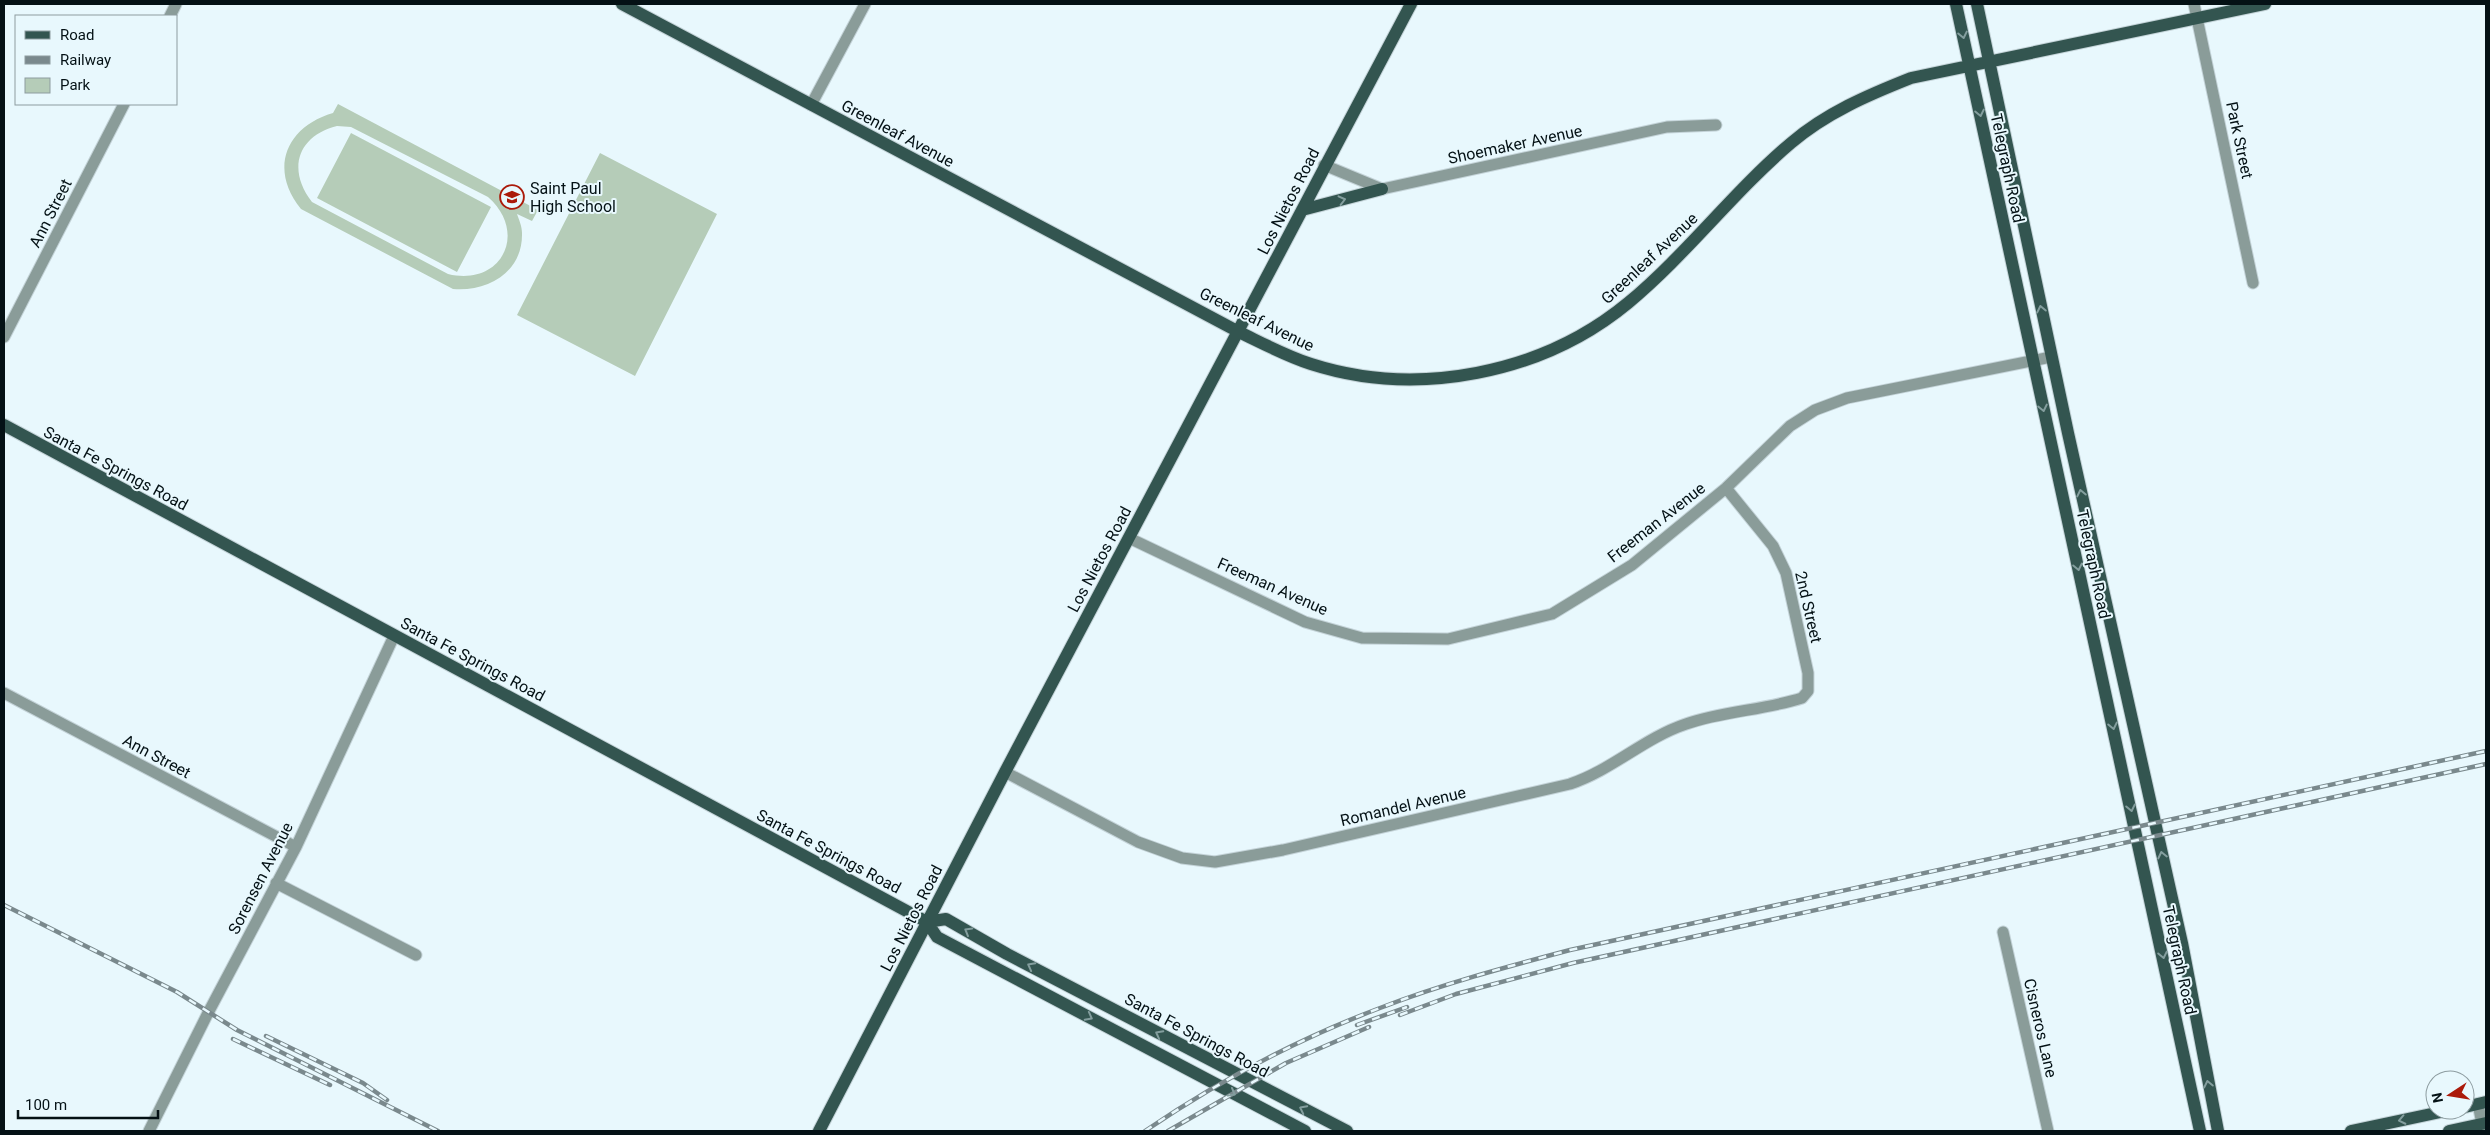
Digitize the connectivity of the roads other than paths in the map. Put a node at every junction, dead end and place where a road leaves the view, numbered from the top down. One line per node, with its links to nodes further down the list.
1 (622, 4): 11 (main road, Greenleaf Avenue)
2 (865, 4): 11 (street)
3 (1410, 4): 14 (main road, Los Nietos Road)
4 (1956, 4): 10 (main road, Telegraph Road, one-way to 10)
5 (1977, 4): 9 (main road, Telegraph Road)
6 (2194, 4): 8 (street, Park Street)
7 (2265, 4): 8 (main road)
8 (2197, 18): 9 (main road); 17 (street, Park Street)
9 (1990, 61): 10 (main road); 20 (main road, Telegraph Road, one-way to 9)
10 (1970, 66): 18 (main road, Greenleaf Avenue); 21 (main road, Telegraph Road, one-way to 21)
11 (811, 104): 18 (main road, Greenleaf Avenue)
12 (123, 105): 19 (street, Ann Street)
13 (1716, 125): 15 (street, Shoemaker Avenue)
14 (1324, 165): 15 (street); 16 (main road, Los Nietos Road)
15 (1382, 189): 16 (main road, one-way to 15)
16 (1302, 210): 18 (main road, Los Nietos Road)
17 (2253, 283)
18 (1239, 332): 24 (main road, Los Nietos Road)
19 (4, 337)
20 (2051, 357): 21 (street, Freeman Avenue); 45 (main road, Telegraph Road, one-way to 20)
21 (2033, 360): 23 (street, Freeman Avenue); 44 (main road, Telegraph Road, one-way to 44)
22 (4, 426): 25 (main road, Santa Fe Springs Road)
23 (1726, 488): 24 (street, Freeman Avenue); 26 (street, 2nd Street)
24 (1129, 538): 28 (main road, Los Nietos Road)
25 (394, 636): 29 (street, Sorensen Avenue); 31 (main road, Santa Fe Springs Road)
26 (1808, 692): 28 (street, Romandel Avenue)
27 (4, 693): 29 (street, Ann Street)
28 (1005, 772): 31 (main road, Los Nietos Road)
29 (296, 846): 30 (street, Sorensen Avenue)
30 (276, 883): 33 (street); 39 (street, Sorensen Avenue)
31 (927, 922): 34 (main road, Santa Fe Springs Road, one-way to 31); 35 (main road, Santa Fe Springs Road); 40 (main road, Los Nietos Road)
32 (2003, 932): 43 (street, Cisneros Lane)
33 (416, 955)
34 (1055, 979): 35 (main road); 42 (main road, Santa Fe Springs Road, one-way to 34)
35 (1046, 994): 41 (main road, Santa Fe Springs Road, one-way to 41)
36 (2482, 1103): 38 (street)
37 (2425, 1115): 46 (main road, one-way to 46)
38 (2484, 1126): 47 (main road)
39 (149, 1131)
40 (819, 1131)
41 (1304, 1131)
42 (1347, 1131)
43 (2048, 1131)
44 (2200, 1131)
45 (2218, 1131)
46 (2350, 1131)
47 (2449, 1131)

